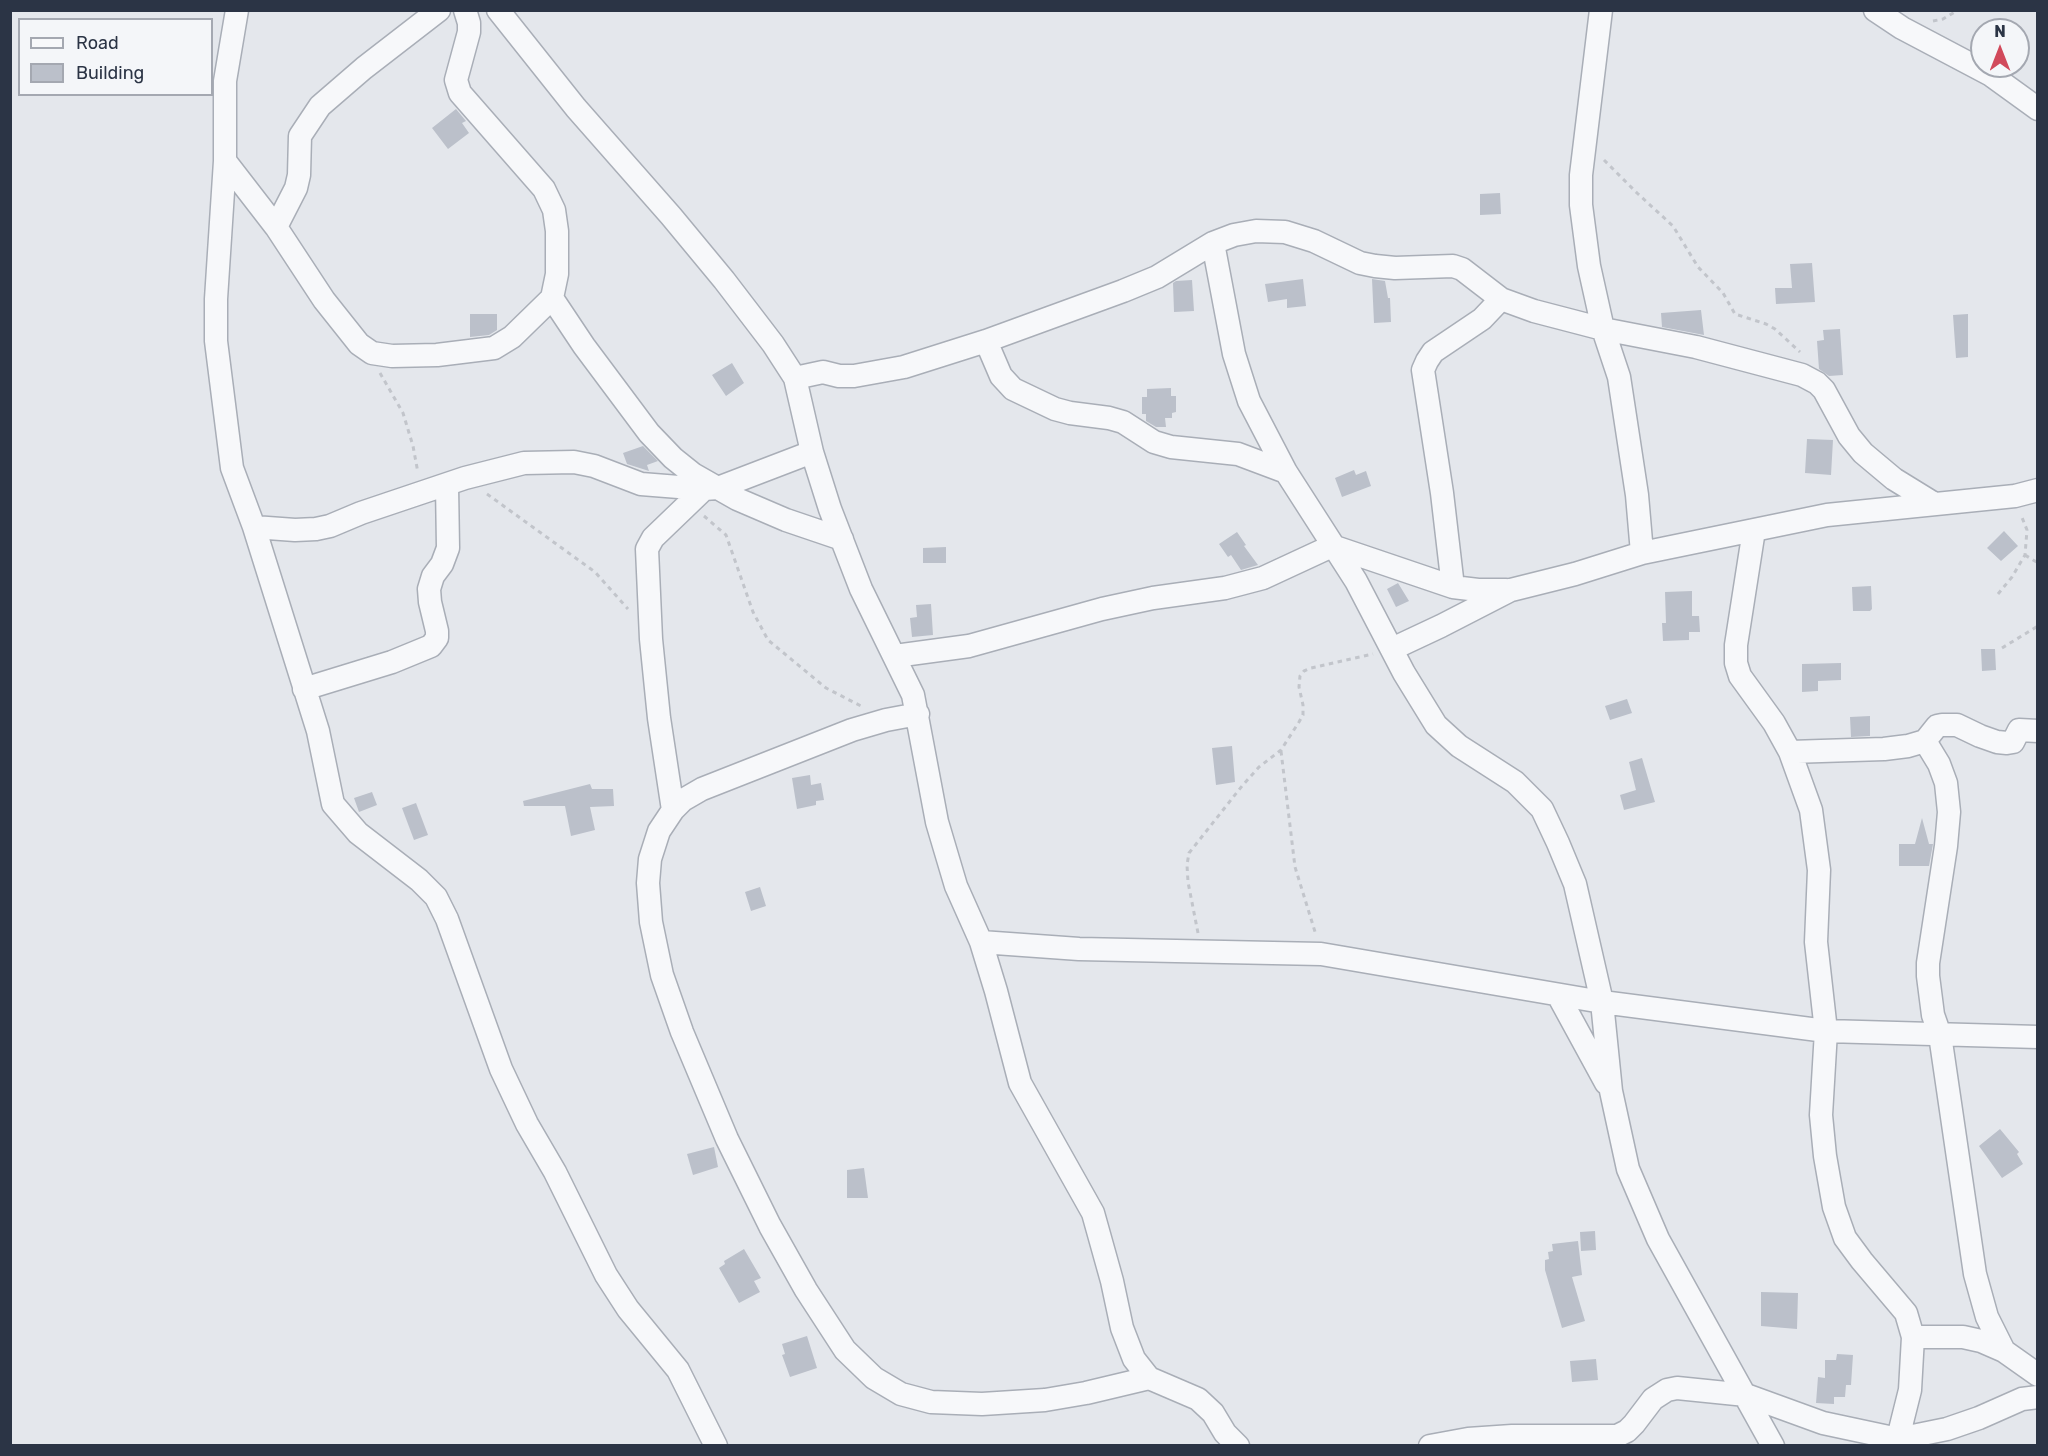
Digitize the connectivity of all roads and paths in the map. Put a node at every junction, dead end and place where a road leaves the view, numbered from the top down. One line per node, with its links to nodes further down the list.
1 (237, 10): 9 (street)
2 (439, 10): 10 (street)
3 (465, 10): 12 (street)
4 (498, 10): 17 (street)
5 (1601, 10): 8 (street)
6 (1875, 10): 7 (street)
7 (2037, 110)
8 (1586, 142): 14 (street); 18 (path)
9 (225, 160): 10 (street); 27 (street)
10 (276, 226): 16 (street)
11 (1213, 243): 13 (street); 15 (street); 20 (street)
12 (552, 298): 16 (street); 23 (street)
13 (1501, 299): 14 (street); 34 (street)
14 (1603, 329): 18 (street); 31 (street)
15 (986, 341): 17 (street); 20 (street)
16 (372, 353): 24 (path)
17 (795, 378): 19 (street)
18 (1817, 382): 26 (street)
19 (812, 452): 23 (street); 29 (street)
20 (1286, 471): 30 (street)
21 (456, 481): 23 (street); 24 (street); 37 (path); 42 (street)
22 (2037, 490): 25 (street)
23 (703, 494): 29 (street); 44 (path); 49 (street)
24 (417, 495): 27 (street)
25 (2015, 496): 26 (street); 32 (path)
26 (1933, 503): 28 (street)
27 (254, 527): 42 (street)
28 (1754, 530): 31 (street); 48 (street)
29 (842, 539): 41 (street)
30 (1332, 546): 34 (street); 40 (street); 41 (street)
31 (1642, 553): 35 (street)
32 (2025, 555): 33 (path); 36 (path)
33 (2037, 563)
34 (1453, 586): 35 (street)
35 (1511, 590): 40 (street)
36 (1998, 594)
37 (632, 613)
38 (2037, 626): 39 (path)
39 (2002, 648)
40 (1392, 649): 47 (path); 54 (street)
41 (895, 656): 43 (street)
42 (304, 689): 67 (street)
43 (918, 714): 44 (street); 50 (street)
44 (886, 720): 49 (street)
45 (2037, 731): 46 (street)
46 (1925, 741): 48 (street); 56 (street)
47 (1281, 750): 51 (path); 52 (path)
48 (1790, 752): 55 (street)
49 (673, 810): 62 (street)
50 (981, 942): 51 (street); 62 (street)
51 (1201, 951): 52 (street)
52 (1322, 954): 53 (street)
53 (1558, 994): 54 (street); 58 (street)
54 (1602, 1002): 55 (street); 58 (street)
55 (1826, 1030): 56 (street); 59 (street)
56 (1940, 1035): 57 (street); 60 (street)
57 (2037, 1037)
58 (1611, 1091): 63 (street)
59 (1913, 1337): 60 (street); 66 (street)
60 (2004, 1351): 61 (street)
61 (2037, 1375)
62 (1149, 1378): 65 (street)
63 (1746, 1395): 66 (street); 68 (street); 69 (street)
64 (2037, 1397): 66 (street)
65 (1230, 1441)
66 (1897, 1442)
67 (716, 1446)
68 (1430, 1446)
69 (1773, 1446)

